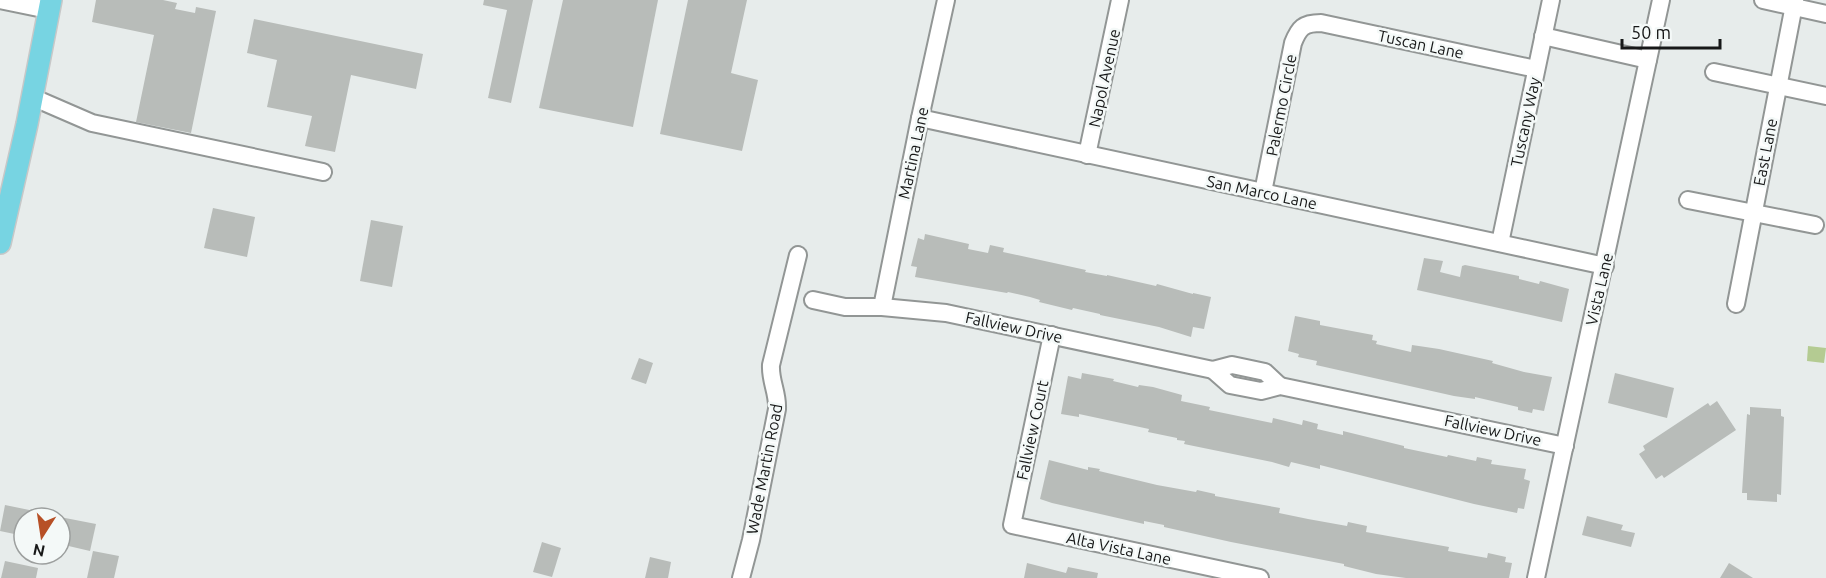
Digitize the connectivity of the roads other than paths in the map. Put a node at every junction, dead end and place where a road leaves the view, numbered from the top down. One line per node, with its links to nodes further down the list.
1 (0, 0): 8 (street)
2 (946, 0): 18 (street, Martina Lane)
3 (1120, 0): 19 (street, Napol Avenue)
4 (1551, 0): 11 (street, Tuscany Way)
5 (1661, 0): 12 (street, Vista Lane)
6 (1762, 0): 7 (street)
7 (1795, 3): 9 (street); 15 (street, East Lane)
8 (50, 5): 17 (main road)
9 (1826, 14)
10 (1306, 23): 13 (street, Tuscan Lane); 21 (street, Palermo Circle)
11 (1543, 36): 12 (street); 13 (street, Tuscany Way)
12 (1648, 60): 28 (street, Vista Lane)
13 (1536, 69): 26 (street, Tuscany Way)
14 (1714, 72): 15 (street)
15 (1778, 87): 16 (street); 23 (street, East Lane)
16 (1826, 96)
17 (32, 97): 20 (street); 25 (main road)
18 (920, 118): 19 (street, San Marco Lane); 31 (street, Martina Lane)
19 (1087, 155): 21 (street, San Marco Lane)
20 (323, 172)
21 (1263, 192): 26 (street, San Marco Lane)
22 (1688, 200): 23 (street)
23 (1754, 213): 24 (street); 30 (street, East Lane)
24 (1815, 225)
25 (0, 243)
26 (1500, 243): 28 (street, San Marco Lane)
27 (798, 255): 35 (street, Wade Martin Road)
28 (1605, 266): 33 (street, Vista Lane)
29 (813, 300): 31 (street, Fallview Drive)
30 (1736, 304)
31 (882, 308): 32 (street, Fallview Drive)
32 (1052, 335): 33 (street, Fallview Drive); 34 (street, Fallview Court)
33 (1565, 446): 37 (street, Vista Lane)
34 (1012, 525): 36 (street, Alta Vista Lane)
35 (741, 578)
36 (1260, 578)
37 (1536, 578)

